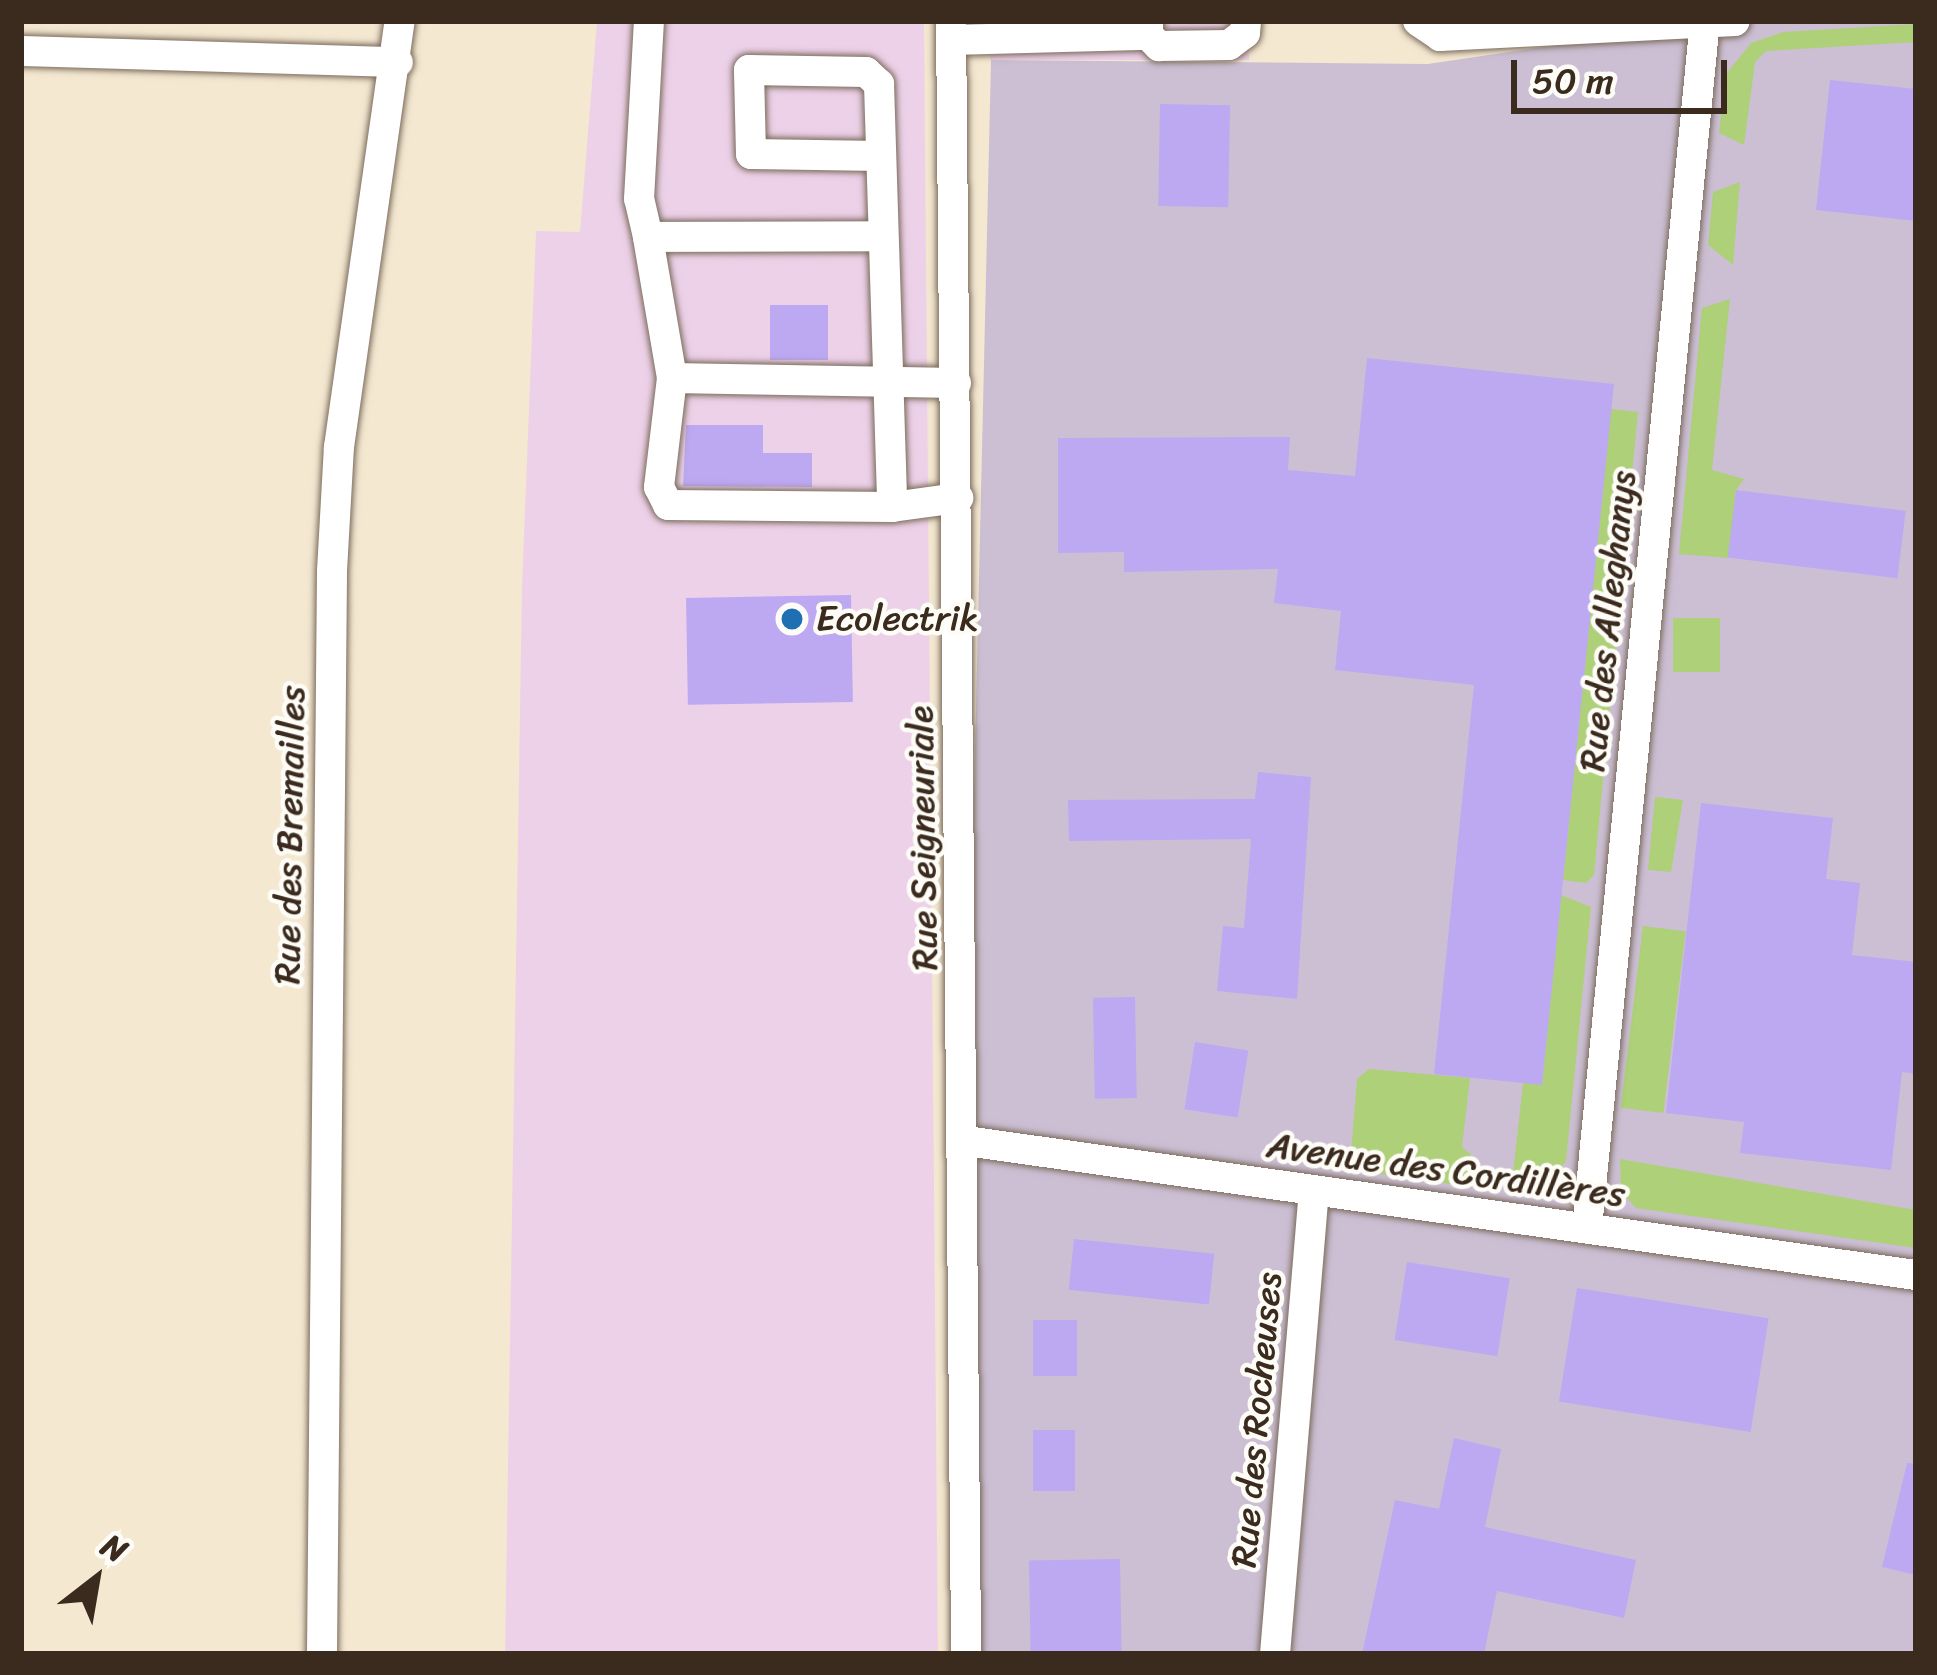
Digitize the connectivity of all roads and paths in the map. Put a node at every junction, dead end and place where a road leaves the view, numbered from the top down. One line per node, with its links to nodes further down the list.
1 (400, 21): 9 (street, Rue des Bremailles)
2 (650, 21): 12 (street)
3 (1246, 21): 6 (street)
4 (1418, 21): 5 (street)
5 (1716, 22): 20 (street, Rue des Alleghanys)
6 (1148, 28): 7 (street)
7 (951, 30): 15 (street, Rue Seigneuriale)
8 (21, 51): 9 (street)
9 (398, 62): 22 (street, Rue des Bremailles)
10 (881, 156): 10 (street); 11 (street)
11 (880, 236): 12 (street); 14 (street)
12 (648, 237): 13 (street)
13 (672, 378): 14 (street); 17 (street)
14 (891, 381): 15 (street); 17 (street)
15 (956, 383): 16 (street, Rue Seigneuriale)
16 (958, 498): 17 (street); 18 (street, Rue Seigneuriale)
17 (892, 507)
18 (966, 1141): 19 (street, Avenue des Cordillères); 23 (street, Rue Seigneuriale)
19 (1314, 1192): 20 (street, Avenue des Cordillères); 24 (street, Rue des Rocheuses)
20 (1587, 1228): 21 (street, Avenue des Cordillères)
21 (1916, 1275)
22 (322, 1654)
23 (966, 1654)
24 (1275, 1654)

